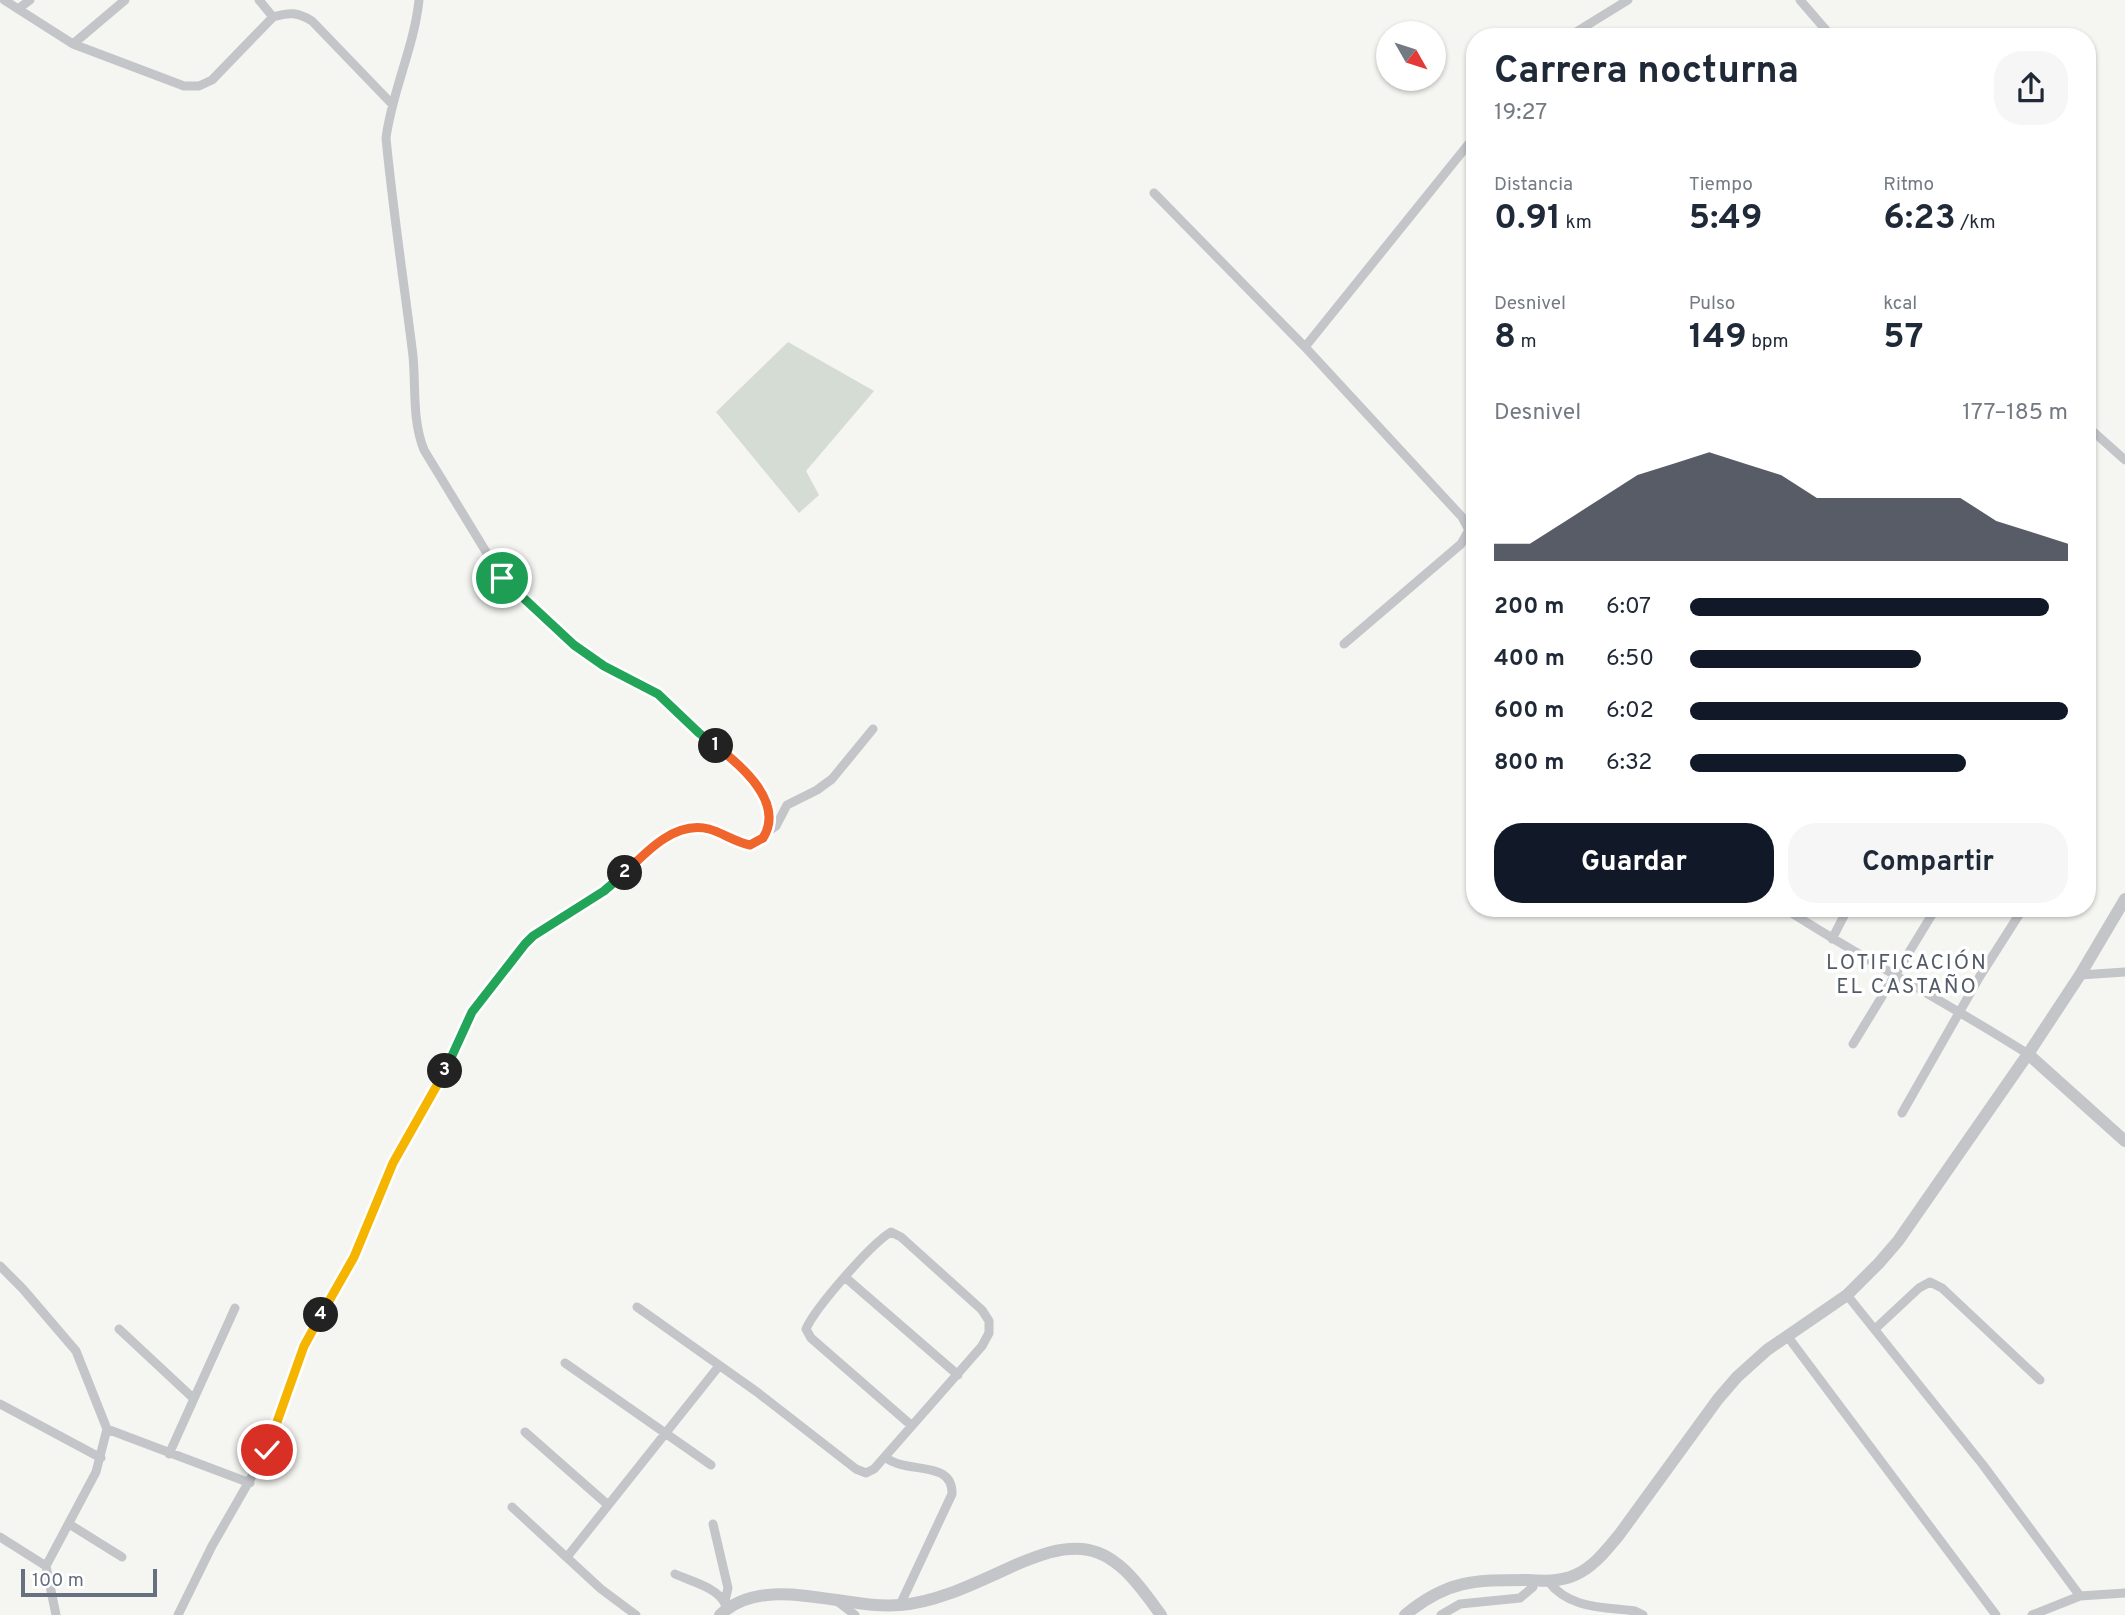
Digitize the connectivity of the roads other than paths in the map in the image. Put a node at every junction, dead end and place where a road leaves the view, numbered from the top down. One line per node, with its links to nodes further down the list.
1 (5, 0): 8 (street)
2 (30, 0): 8 (street)
3 (125, 0): 12 (street)
4 (259, 0): 9 (street)
5 (419, 0): 13 (street)
6 (1628, 0): 10 (street)
7 (1800, 0): 11 (street)
8 (18, 9): 12 (street)
9 (273, 17): 12 (street); 13 (street)
10 (1583, 28)
11 (1824, 28)
12 (73, 44)
13 (392, 104): 23 (street)
14 (1466, 147): 16 (street)
15 (1154, 193): 16 (street)
16 (1305, 347): 19 (street)
17 (2096, 434): 18 (street)
18 (2125, 460)
19 (1466, 524)
20 (1466, 535): 21 (street)
21 (1344, 644)
22 (873, 729): 23 (street)
23 (767, 832): 60 (street)
24 (2124, 904): 31 (street)
25 (1798, 917): 29 (street)
26 (1843, 917): 29 (street)
27 (1931, 917): 32 (street)
28 (2018, 917): 33 (street)
29 (1832, 939): 32 (street)
30 (2125, 972): 31 (street)
31 (2080, 975): 35 (street)
32 (1895, 976): 33 (street); 34 (street)
33 (1960, 1011): 35 (street); 36 (street)
34 (1853, 1044)
35 (2028, 1054): 37 (street); 40 (street)
36 (1902, 1113)
37 (2125, 1141)
38 (0, 1266): 53 (street)
39 (846, 1278): 48 (street); 48 (street); 52 (street)
40 (1847, 1295): 44 (street); 45 (street)
41 (637, 1307): 47 (street)
42 (235, 1308): 50 (street)
43 (119, 1329): 50 (street)
44 (1875, 1329): 49 (street); 72 (street)
45 (1788, 1337): 70 (street); 85 (street)
46 (565, 1363): 55 (street)
47 (719, 1366): 55 (street); 57 (street)
48 (958, 1375): 52 (street)
49 (2039, 1380)
50 (193, 1398): 56 (street)
51 (0, 1404): 58 (street)
52 (912, 1426): 57 (street)
53 (107, 1430): 56 (street); 58 (street)
54 (525, 1432): 61 (street)
55 (665, 1433): 59 (street); 61 (street)
56 (169, 1454): 60 (street)
57 (884, 1457): 74 (street)
58 (101, 1458): 63 (street)
59 (711, 1465)
60 (250, 1483): 78 (street)
61 (608, 1505): 67 (street)
62 (512, 1507): 67 (street)
63 (69, 1524): 66 (street); 68 (street)
64 (713, 1524): 75 (street)
65 (0, 1537): 68 (street)
66 (122, 1557)
67 (567, 1557): 79 (street)
68 (46, 1566): 77 (street)
69 (675, 1573): 75 (street)
70 (1541, 1581): 82 (street); 83 (street); 84 (street)
71 (2125, 1593): 72 (street)
72 (2080, 1596): 76 (street)
73 (836, 1601): 74 (street); 75 (street); 80 (street)
74 (900, 1605): 81 (street)
75 (724, 1608)
76 (2036, 1614)
77 (56, 1615)
78 (178, 1615)
79 (636, 1615)
80 (855, 1615)
81 (1161, 1615)
82 (1405, 1615)
83 (1441, 1615)
84 (1643, 1615)
85 (1996, 1615)

